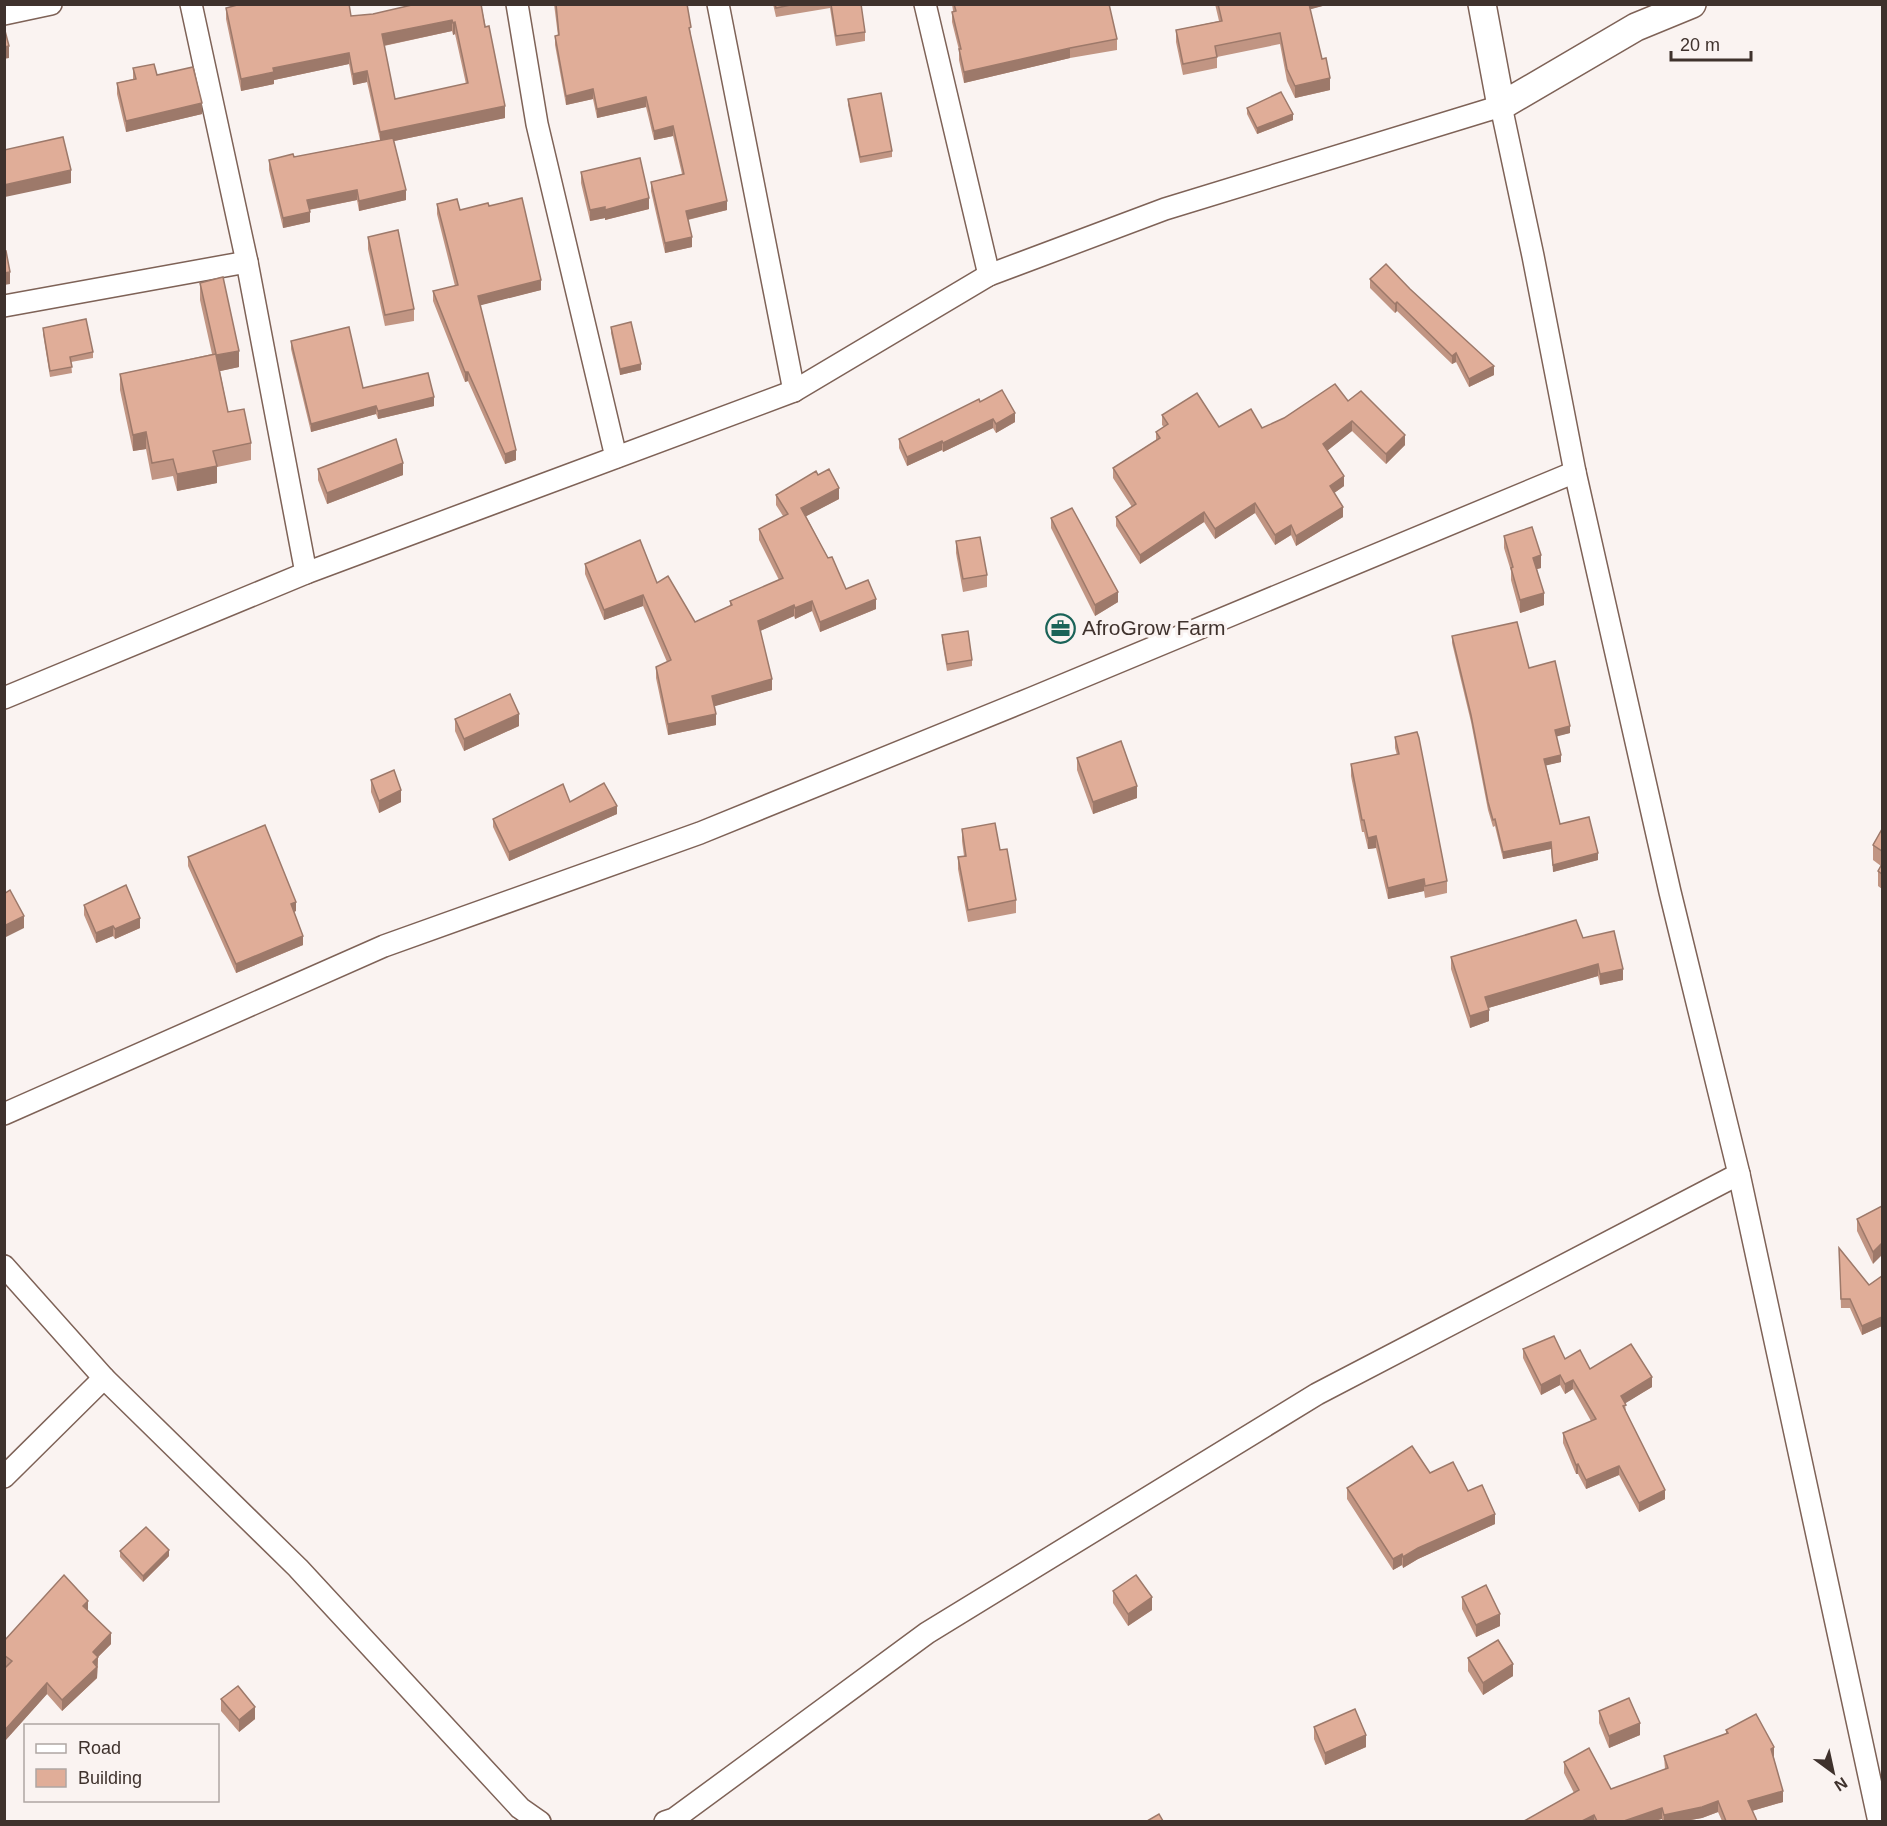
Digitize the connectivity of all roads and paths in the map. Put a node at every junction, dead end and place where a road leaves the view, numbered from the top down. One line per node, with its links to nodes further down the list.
1 (51, 4): 8 (street)
2 (191, 4): 10 (street)
3 (517, 4): 14 (street)
4 (718, 4): 13 (street)
5 (926, 4): 11 (street)
6 (1482, 4): 9 (street)
7 (1692, 4): 9 (street)
8 (4, 14)
9 (1501, 106): 11 (street); 15 (street)
10 (247, 262): 12 (street); 16 (street)
11 (989, 276): 13 (street)
12 (4, 306)
13 (794, 391): 14 (street)
14 (616, 457): 16 (street)
15 (1575, 472): 18 (street); 19 (street)
16 (306, 573): 17 (street)
17 (4, 698)
18 (4, 1114)
19 (1739, 1174): 24 (street); 25 (street)
20 (4, 1266): 21 (street)
21 (104, 1378): 22 (street); 23 (street)
22 (4, 1477)
23 (540, 1821)
24 (665, 1821)
25 (1879, 1821)

